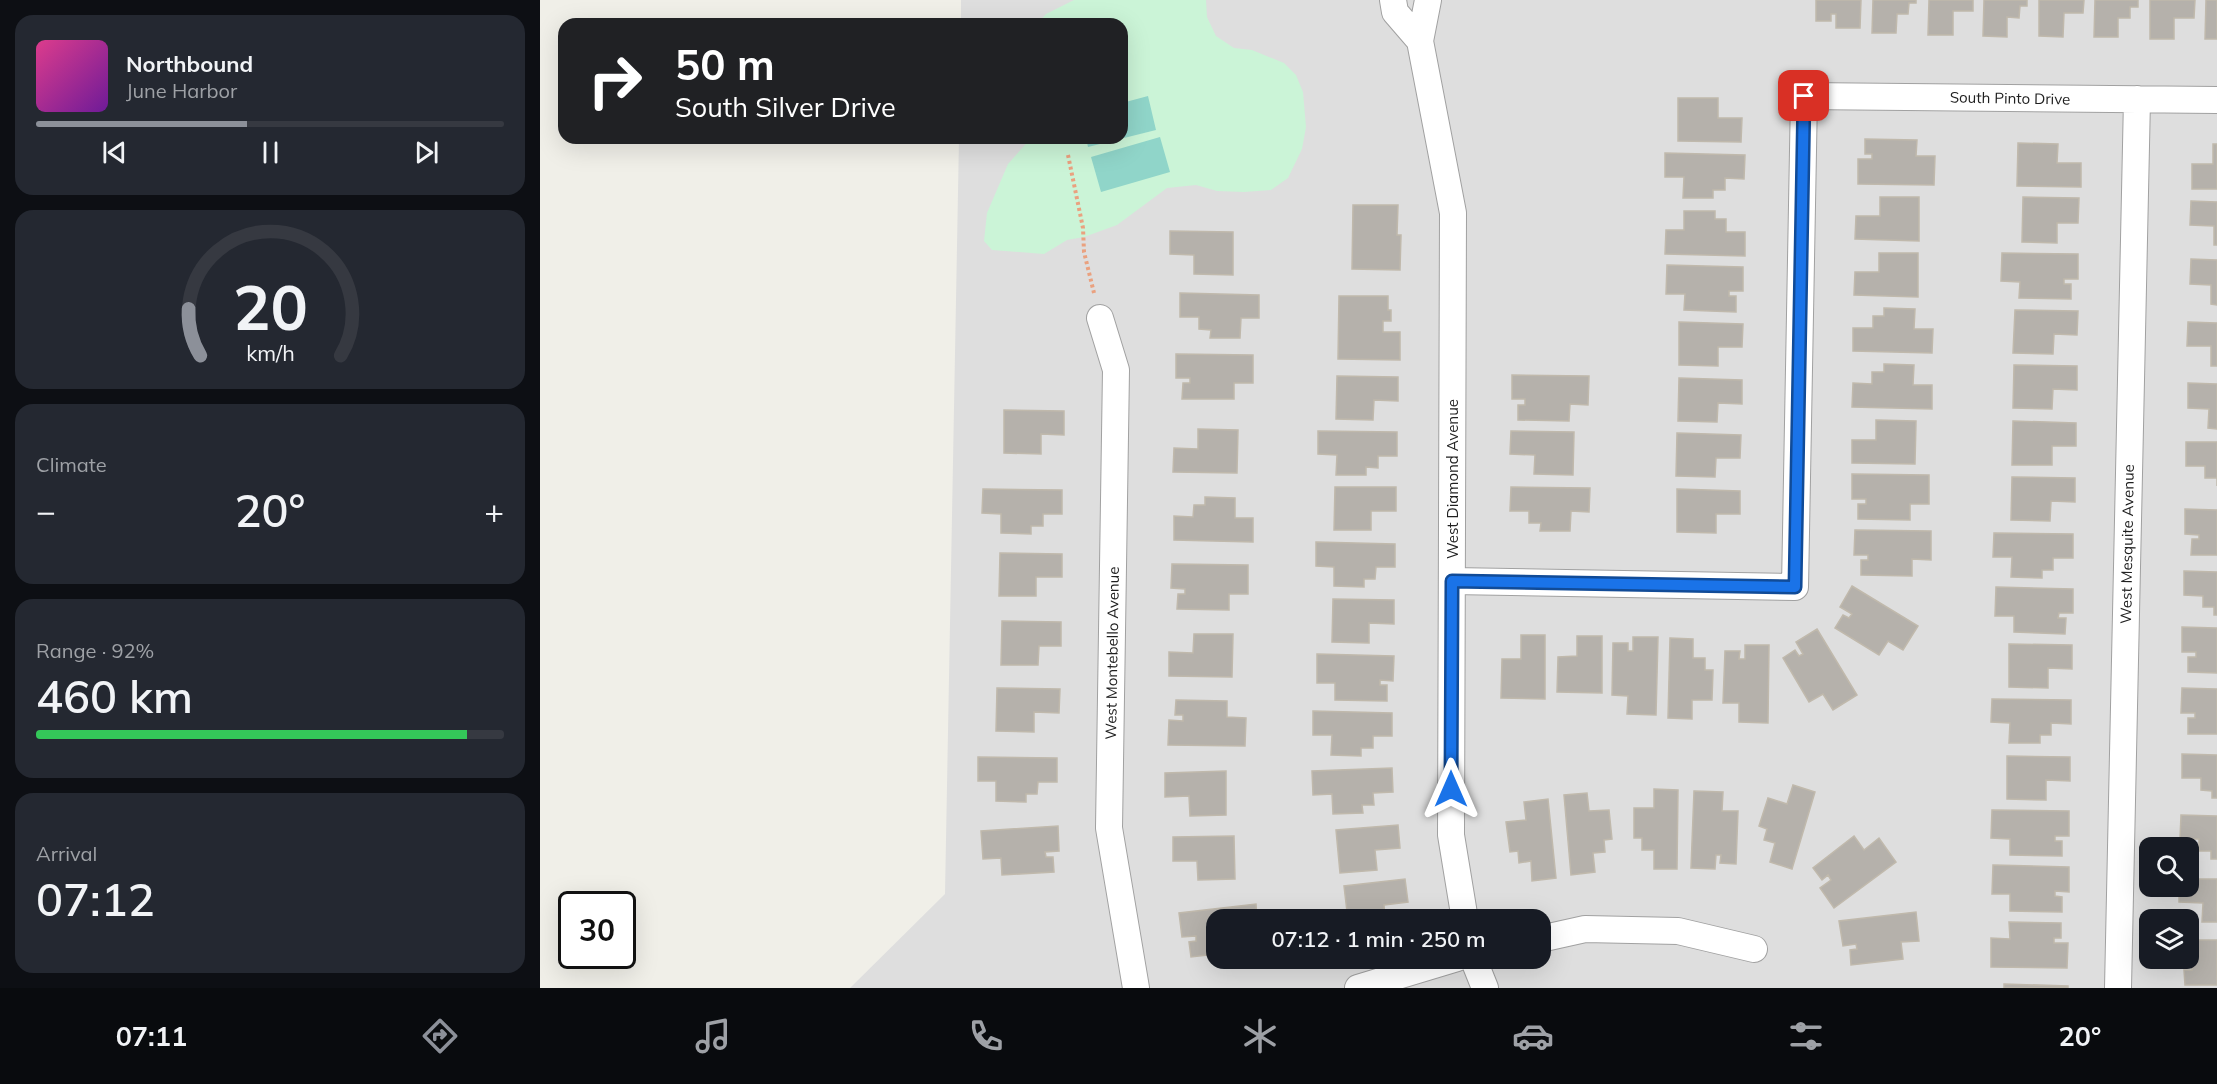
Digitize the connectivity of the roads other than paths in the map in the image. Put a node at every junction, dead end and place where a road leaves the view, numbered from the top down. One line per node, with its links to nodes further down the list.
1 (1393, 0): 3 (street, West Diamond Avenue)
2 (1428, 0): 3 (street, West Diamond Avenue)
3 (1420, 41): 7 (street, West Diamond Avenue)
4 (2137, 99): 5 (street, South Pinto Drive); 7 (street, South Pinto Drive); 16 (street, West Mesquite Avenue)
5 (2217, 100)
6 (1100, 318): 13 (street, West Montebello Avenue)
7 (1452, 581): 8 (street, West Diamond Avenue)
8 (1463, 909)
9 (1551, 937): 10 (street)
10 (1754, 949)
11 (1421, 969): 14 (street)
12 (1477, 969): 15 (street)
13 (1136, 988)
14 (1358, 988)
15 (1485, 988)
16 (2118, 988)

